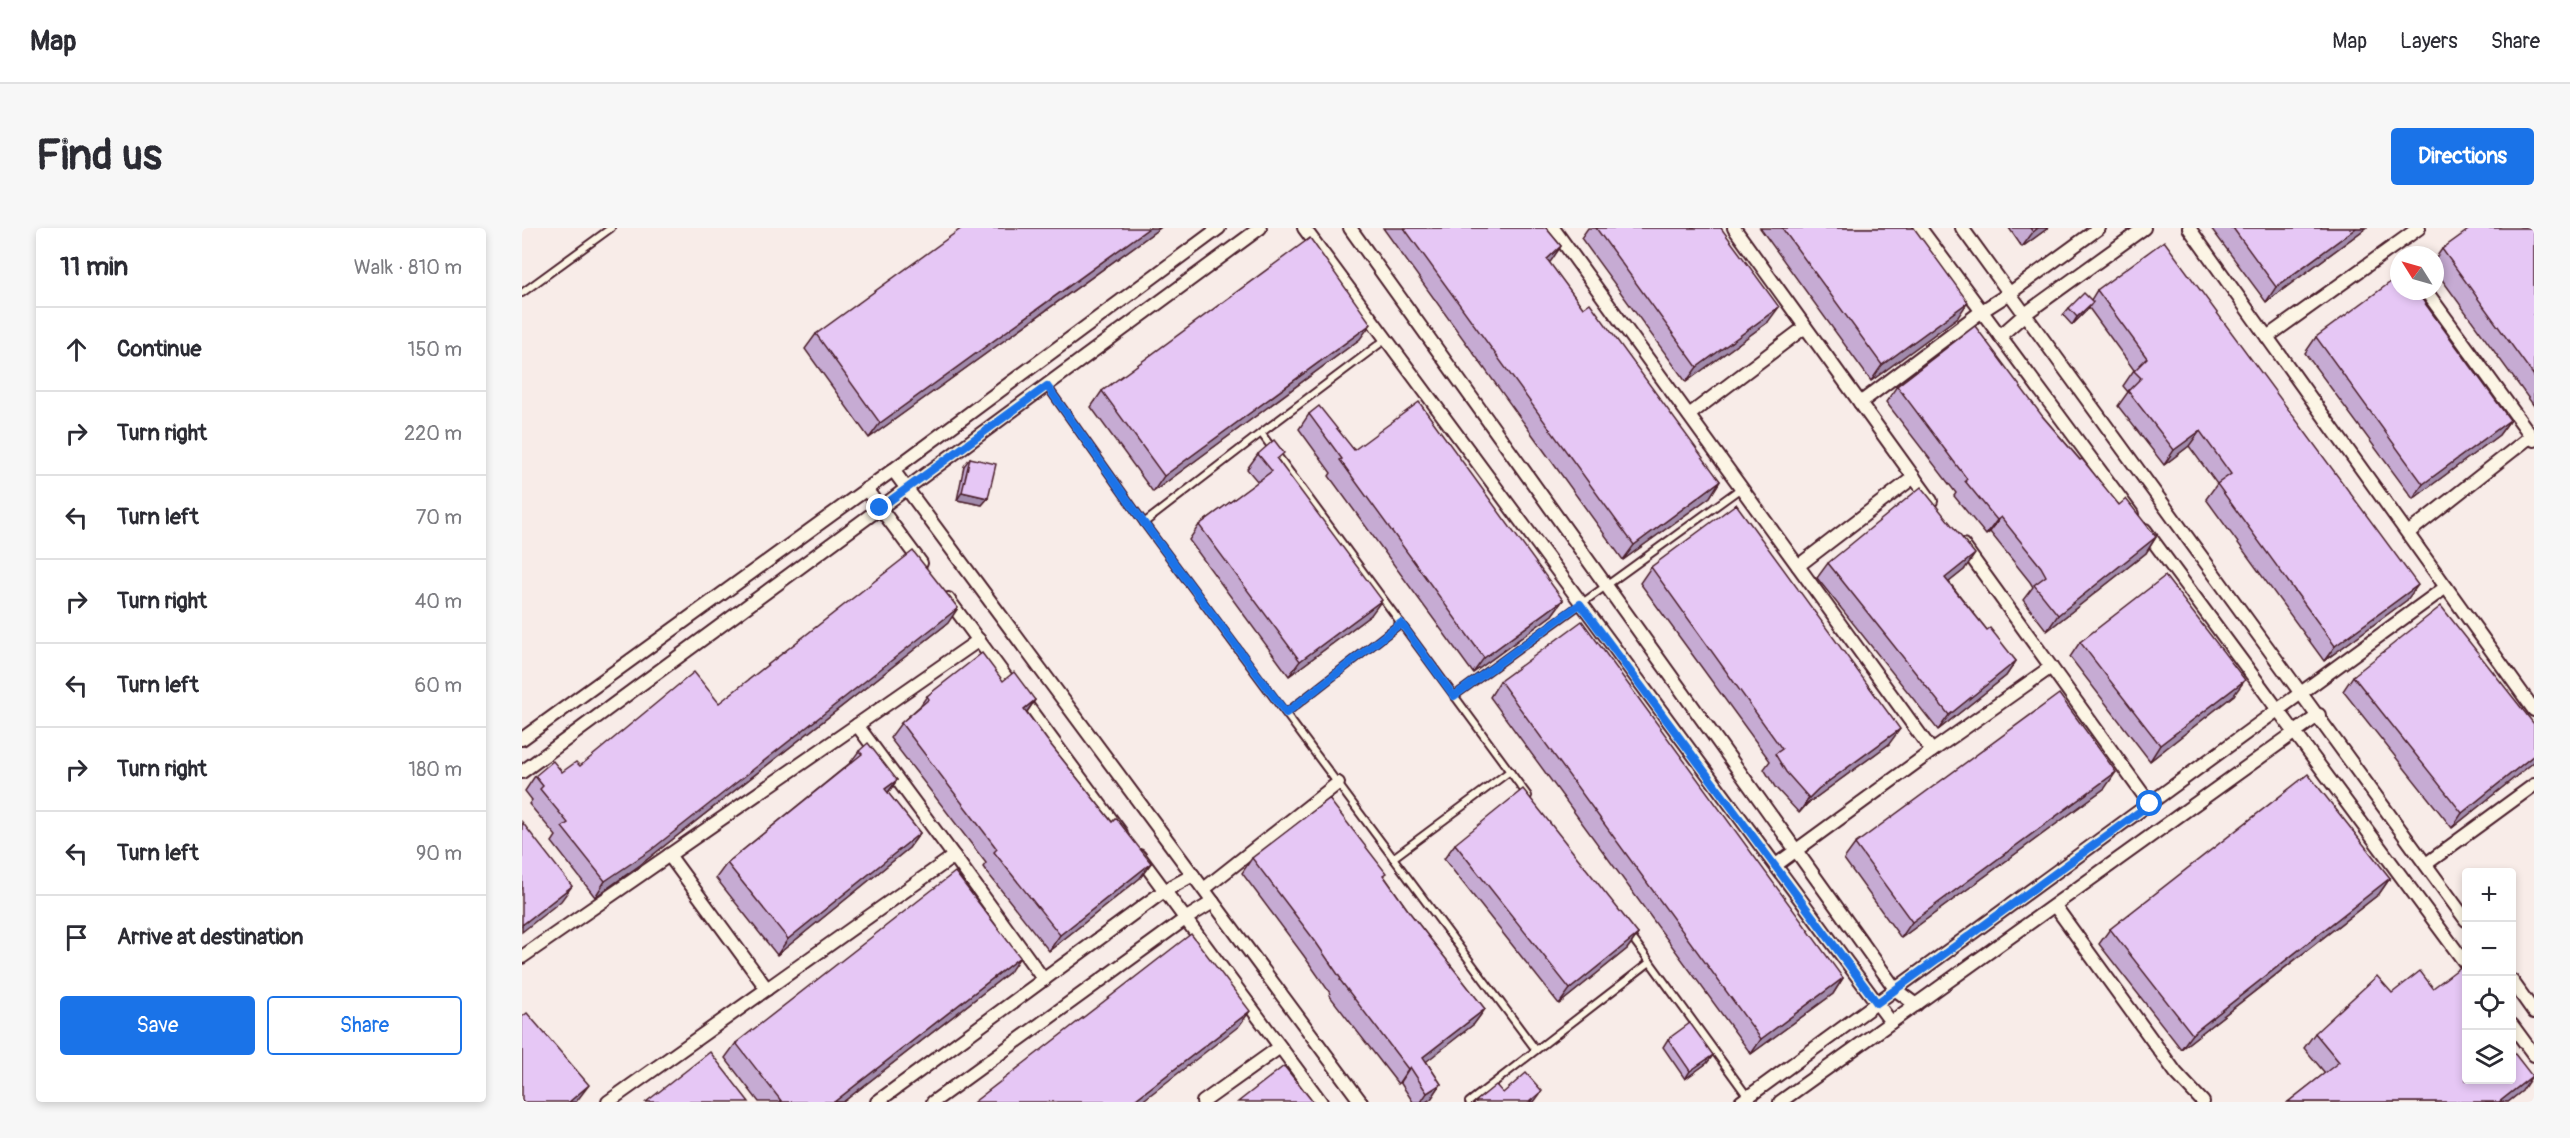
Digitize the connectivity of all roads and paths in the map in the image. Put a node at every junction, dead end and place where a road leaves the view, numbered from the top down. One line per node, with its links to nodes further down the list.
1 (611, 228): 16 (lane)
2 (1219, 228): 30 (street)
3 (1260, 228): 25 (street)
4 (1304, 228): 24 (street)
5 (1350, 228): 42 (street)
6 (1553, 228): 27 (street)
7 (1734, 228): 21 (street)
8 (1920, 228): 19 (street)
9 (1962, 228): 17 (street)
10 (2099, 228): 17 (street)
11 (2144, 228): 20 (street)
12 (2189, 228): 23 (street)
13 (2419, 228): 14 (street)
14 (2401, 246)
15 (2390, 255): 23 (street)
16 (522, 293)
17 (2010, 293): 19 (street); 20 (street)
18 (2432, 300): 29 (street)
19 (1982, 311): 22 (street); 26 (street)
20 (2025, 314): 22 (street); 49 (street)
21 (1805, 327): 26 (street); 27 (street)
22 (2000, 336): 51 (street)
23 (2267, 337): 38 (street)
24 (1386, 339): 28 (lane); 45 (street)
25 (1047, 386): 32 (street); 37 (lane)
26 (1860, 403): 31 (street)
27 (1689, 415): 33 (street)
28 (1261, 433): 37 (lane); 46 (lane)
29 (2532, 438): 38 (street)
30 (893, 470): 32 (street); 34 (street)
31 (1914, 477): 36 (street); 40 (street)
32 (908, 488): 35 (street); 71 (street)
33 (1742, 488): 40 (street); 42 (lane)
34 (866, 489): 35 (street); 57 (street)
35 (880, 508): 41 (street); 60 (street)
36 (1941, 515)
37 (1144, 523): 53 (lane)
38 (2408, 533): 43 (street)
39 (1955, 534): 48 (street)
40 (1798, 566): 58 (street)
41 (929, 574)
42 (1608, 586): 45 (lane); 65 (street)
43 (2446, 587): 49 (street); 52 (street)
44 (944, 593): 47 (street)
45 (1580, 604): 50 (lane); 70 (street)
46 (1401, 623): 50 (lane); 53 (lane)
47 (979, 640): 55 (street); 73 (street)
48 (2051, 667): 58 (street); 64 (street)
49 (2302, 693): 51 (street); 54 (street)
50 (1454, 696): 59 (lane)
51 (2278, 710): 56 (street); 64 (street)
52 (2534, 710)
53 (1286, 713): 61 (lane)
54 (2319, 715): 56 (street); 69 (street)
55 (857, 724): 66 (street); 67 (street)
56 (2295, 733): 75 (street); 80 (street)
57 (522, 739)
58 (1932, 752): 65 (street)
59 (1510, 771): 63 (lane); 68 (lane)
60 (522, 772)
61 (1338, 783): 68 (lane); 72 (street)
62 (2534, 785): 69 (street)
63 (1531, 800)
64 (2150, 804): 85 (street)
65 (1796, 850): 70 (street); 85 (street)
66 (669, 855): 79 (street); 84 (street)
67 (954, 856): 82 (street); 84 (street)
68 (1393, 858): 92 (lane)
69 (2426, 864): 76 (street)
70 (1776, 866): 86 (street)
71 (1193, 874): 72 (street); 73 (street)
72 (1204, 889): 74 (street)
73 (1164, 891): 77 (street); 82 (street)
74 (1213, 902): 77 (street); 100 (street)
75 (2055, 906): 87 (street); 103 (street)
76 (2462, 914)
77 (1185, 919): 91 (street); 97 (street)
78 (1622, 924): 81 (lane)
79 (522, 957)
80 (2462, 959)
81 (1650, 962): 92 (lane); 94 (lane)
82 (1044, 980): 96 (street)
83 (2516, 988): 88 (street)
84 (767, 989): 95 (street)
85 (1896, 990): 86 (street); 87 (street)
86 (1877, 1003): 89 (street); 94 (street)
87 (1916, 1005): 89 (street)
88 (2534, 1012)
89 (1892, 1022): 102 (street)
90 (2515, 1030): 93 (street)
91 (1280, 1047): 98 (street); 99 (street)
92 (1536, 1050): 101 (lane)
93 (2534, 1055)
94 (1745, 1099)
95 (608, 1102)
96 (878, 1102)
97 (933, 1102)
98 (1203, 1102)
99 (1321, 1102)
100 (1361, 1102)
101 (1468, 1102)
102 (1780, 1102)
103 (2202, 1102)

